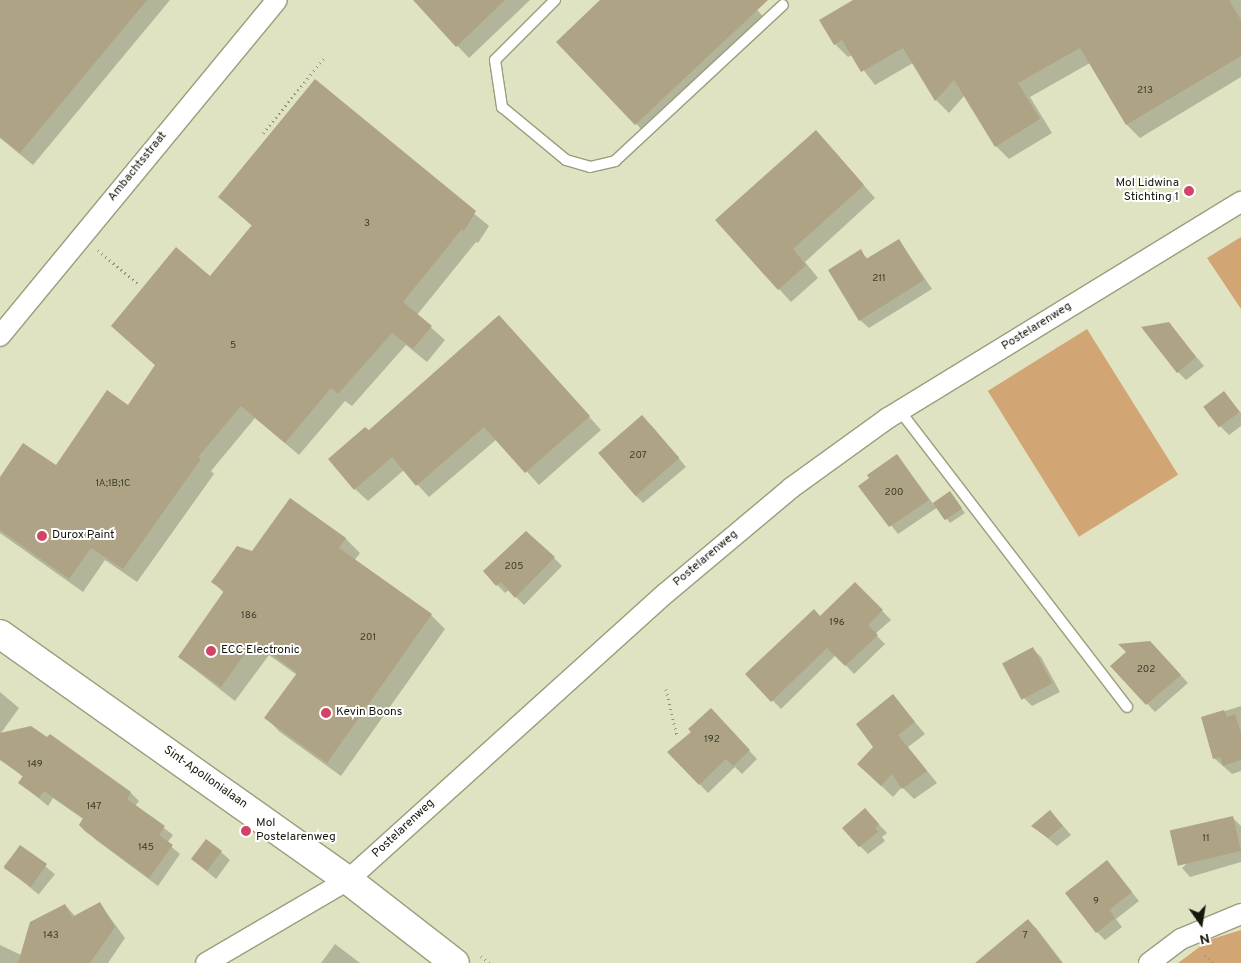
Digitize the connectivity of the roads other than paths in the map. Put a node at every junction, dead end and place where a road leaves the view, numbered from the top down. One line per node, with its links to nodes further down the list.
1 (277, 0): 5 (street, Ambachtsstraat)
2 (555, 0): 3 (lane)
3 (783, 5)
4 (1241, 202): 6 (street, Postelarenweg)
5 (0, 336)
6 (900, 411): 8 (lane); 9 (street, Postelarenweg)
7 (0, 634): 9 (street, Sint-Apollonialaan)
8 (1127, 707)
9 (348, 880): 11 (street, Postelarenweg); 12 (street, Sint-Apollonialaan)
10 (1241, 914): 13 (street)
11 (206, 963)
12 (455, 963)
13 (1149, 963)

